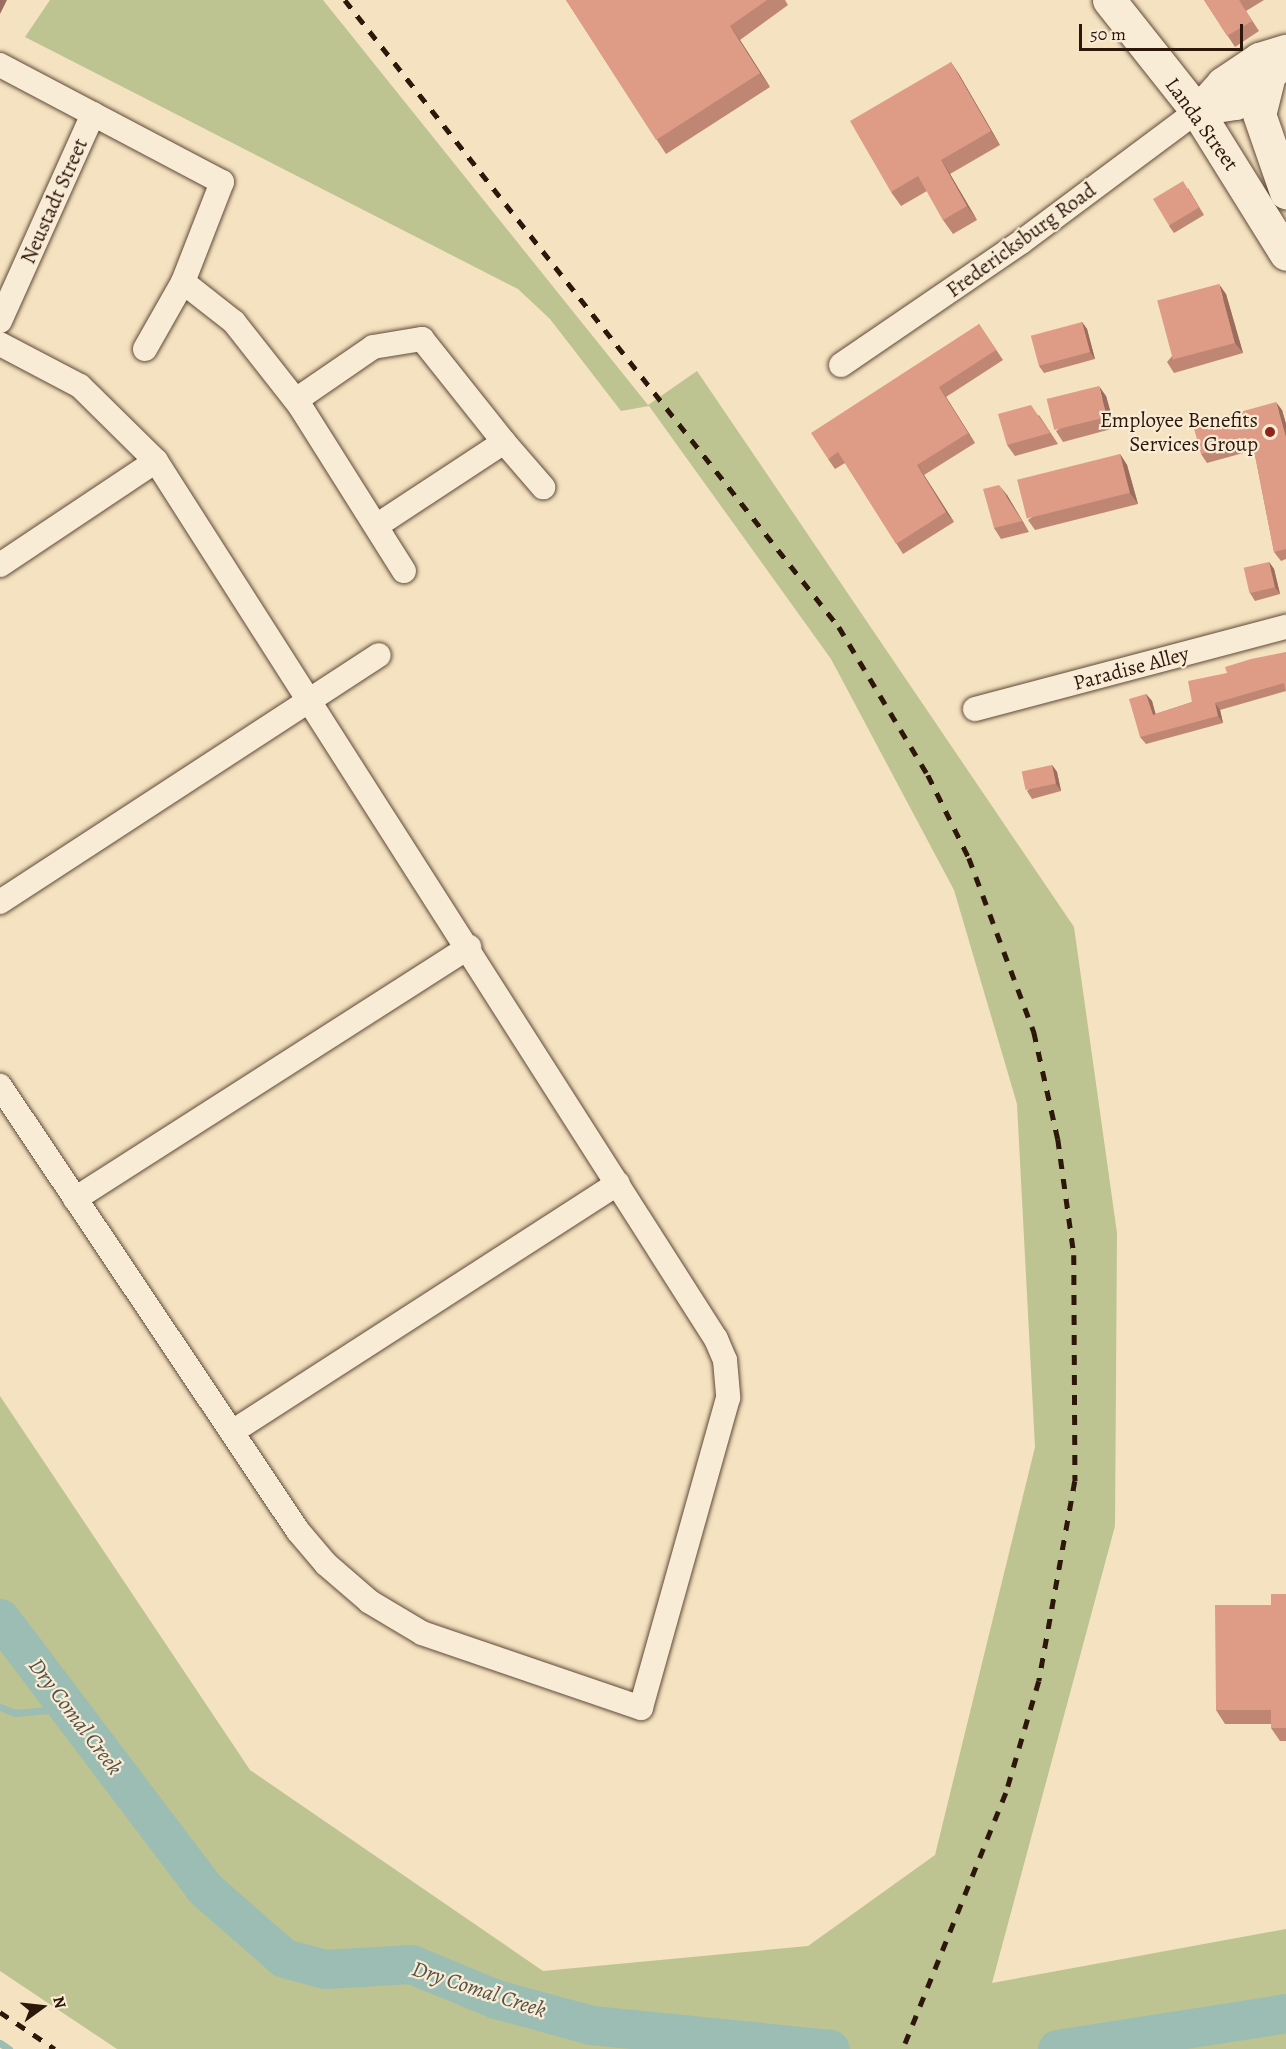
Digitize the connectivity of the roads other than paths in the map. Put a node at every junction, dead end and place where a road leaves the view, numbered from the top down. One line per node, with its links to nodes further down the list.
1 (1109, 0): 5 (main road, Landa Street)
2 (1286, 50): 5 (street, Fredericksburg Road)
3 (0, 65): 6 (street)
4 (1277, 70): 5 (street, Fredericksburg Road); 7 (main road)
5 (1197, 111): 8 (main road, Landa Street); 13 (street, Fredericksburg Road)
6 (93, 114): 9 (street); 10 (street, Neustadt Street)
7 (1286, 192)
8 (1286, 254)
9 (183, 282): 12 (street); 14 (street)
10 (0, 321)
11 (0, 344): 16 (street)
12 (146, 349)
13 (841, 365)
14 (296, 400): 15 (street); 18 (street)
15 (504, 442): 17 (street); 18 (street)
16 (156, 461): 19 (street); 23 (street)
17 (543, 487)
18 (376, 526): 20 (street)
19 (0, 566)
20 (404, 571)
21 (1286, 627): 24 (street, Paradise Alley)
22 (379, 655): 23 (street)
23 (309, 699): 25 (street); 26 (street)
24 (975, 709)
25 (0, 902)
26 (469, 947): 28 (street); 29 (street)
27 (0, 1086): 29 (street)
28 (618, 1183): 30 (street); 30 (street)
29 (75, 1199): 30 (street)
30 (232, 1432)

